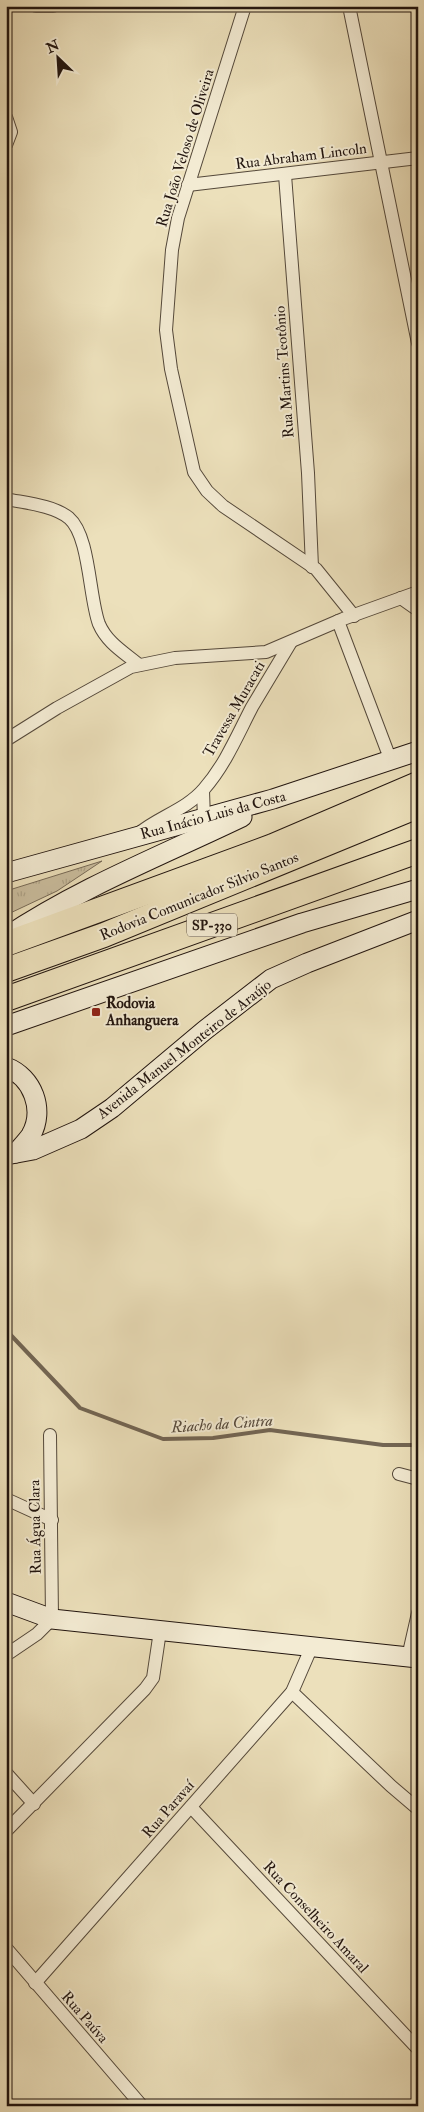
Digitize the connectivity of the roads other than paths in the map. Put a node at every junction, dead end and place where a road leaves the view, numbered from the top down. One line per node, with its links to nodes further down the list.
1 (36, 6): 2 (street)
2 (53, 6)
3 (245, 6): 10 (street, Rua João Veloso de Oliveira)
4 (349, 6): 8 (street)
5 (6, 117): 6 (street)
6 (6, 145)
7 (418, 158): 8 (street, Rua Abraham Lincoln)
8 (382, 163): 9 (street, Rua Abraham Lincoln); 11 (street)
9 (285, 175): 10 (street, Rua Abraham Lincoln); 13 (street, Rua Martins Teotônio)
10 (188, 185): 13 (street, Rua João Veloso de Oliveira)
11 (418, 342)
12 (6, 499): 20 (street)
13 (312, 566): 17 (street, Rua João Veloso de Oliveira)
14 (418, 592): 15 (street)
15 (401, 598): 16 (street); 17 (street)
16 (418, 610)
17 (354, 616): 18 (street)
18 (338, 621): 19 (street); 23 (street)
19 (291, 642): 20 (street); 25 (street, Travessa Muracati)
20 (139, 665): 21 (street)
21 (6, 740)
22 (418, 751): 23 (main road, Rua Inácio Luis da Costa)
23 (391, 761): 26 (main road, Rua Inácio Luis da Costa)
24 (418, 784): 35 (highway)
25 (203, 791): 28 (street); 29 (street, Travessa Muracati)
26 (273, 799): 28 (main road, Rua Inácio Luis da Costa); 34 (main road)
27 (418, 806): 36 (highway, Rodovia Comunicador Silvio Santos / SP-330)
28 (204, 818): 29 (main road, Rua Inácio Luis da Costa)
29 (136, 836): 31 (main road, Rua Inácio Luis da Costa)
30 (418, 850): 37 (highway, Rodovia Comunicador Silvio Santos / SP-330)
31 (6, 873)
32 (418, 889): 38 (main road)
33 (418, 920): 40 (main road, Avenida Manuel Monteiro de Araújo)
34 (6, 937)
35 (6, 944)
36 (6, 970)
37 (6, 999)
38 (6, 1026)
39 (6, 1067): 40 (main road)
40 (11, 1154)
41 (50, 1435): 45 (street, Rua Água Clara)
42 (399, 1474): 43 (street)
43 (418, 1479)
44 (6, 1499): 45 (street)
45 (52, 1520): 48 (street, Rua Água Clara)
46 (6, 1602): 48 (main road)
47 (418, 1613): 52 (street)
48 (52, 1619): 49 (main road); 51 (street)
49 (160, 1631): 50 (main road); 55 (street)
50 (312, 1646): 52 (main road); 53 (street, Rua Paravaí)
51 (6, 1655)
52 (413, 1658)
53 (292, 1692): 56 (street, Rua Paravaí); 57 (street)
54 (6, 1773): 55 (street)
55 (34, 1804): 58 (street)
56 (191, 1808): 60 (street, Rua Paravaí); 61 (street, Rua Conselheiro Amaral)
57 (418, 1809)
58 (6, 1831)
59 (6, 1948): 60 (street, Rua Paúva)
60 (35, 1983): 62 (street, Rua Paúva)
61 (418, 2049)
62 (142, 2106)

